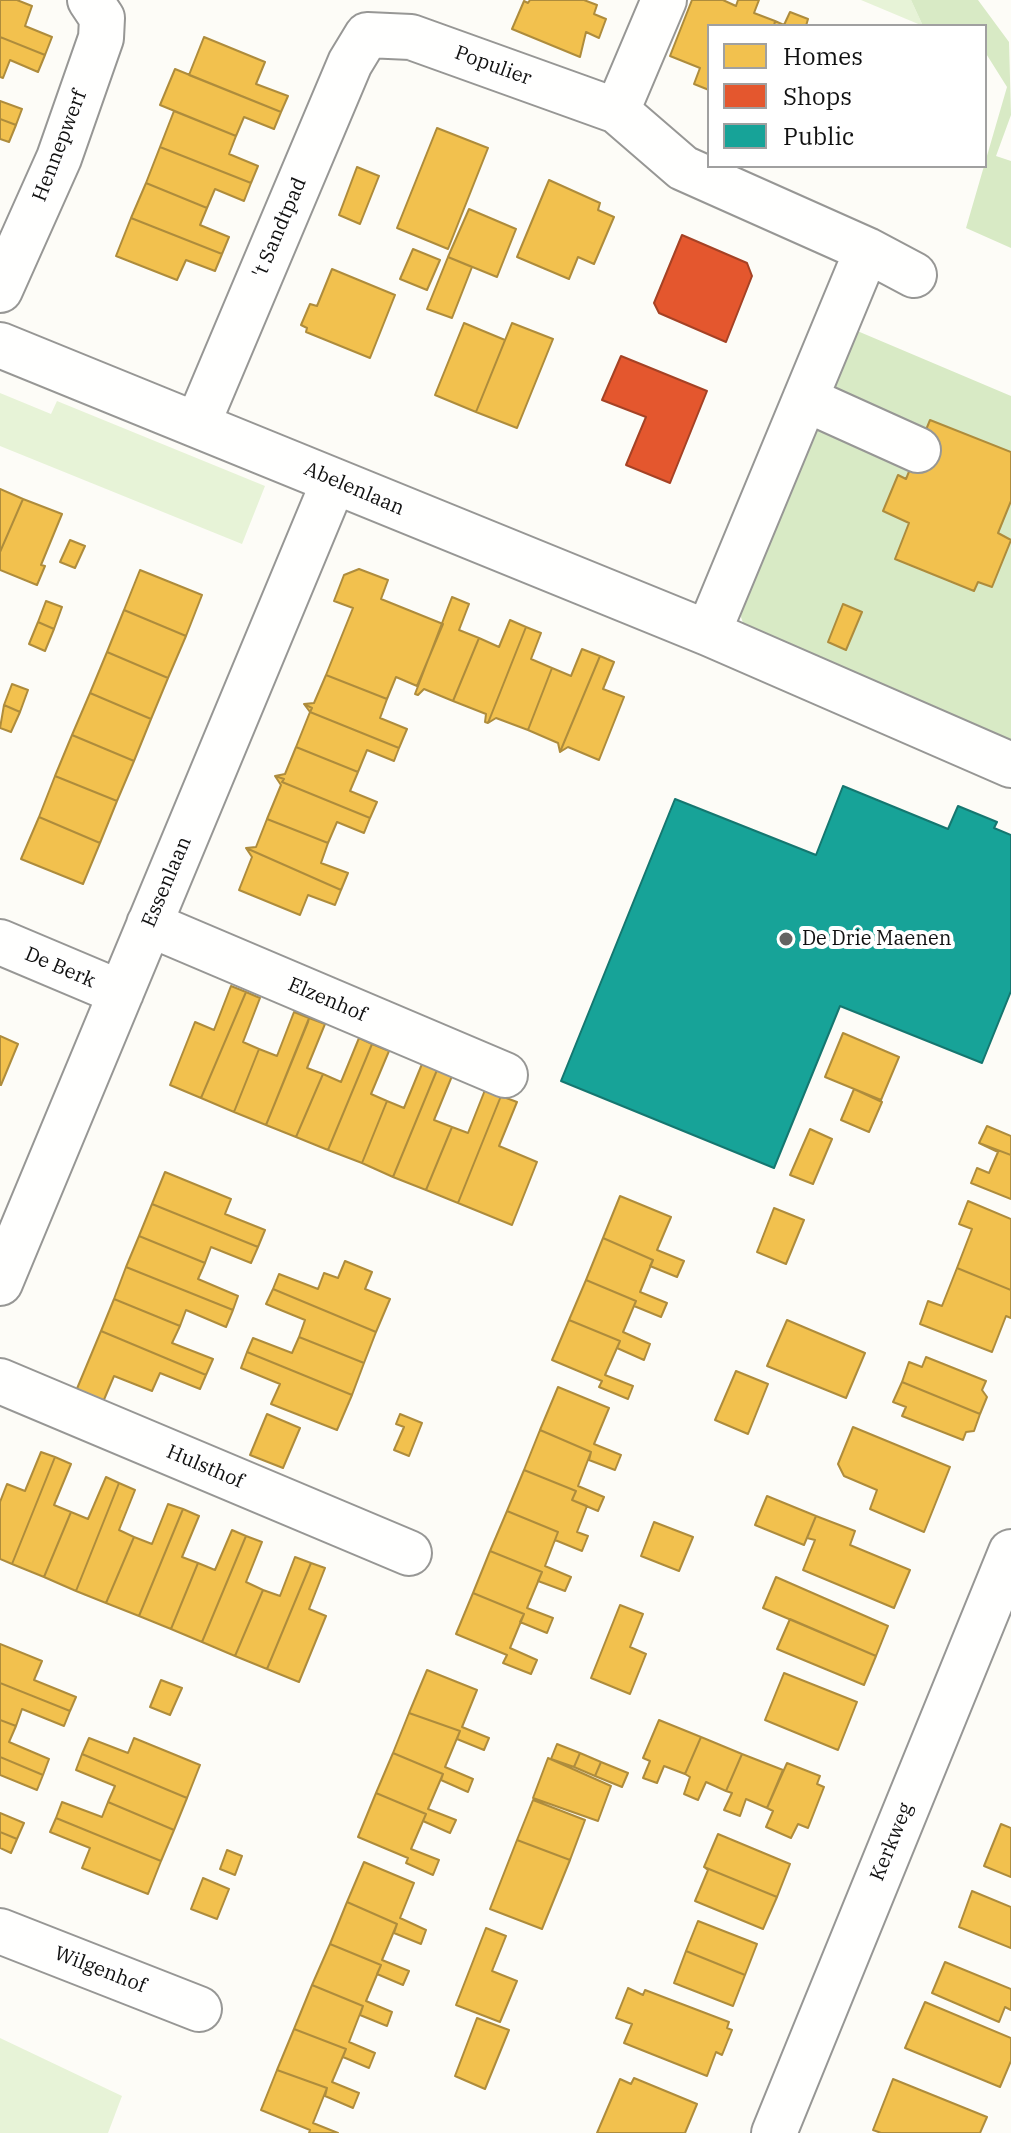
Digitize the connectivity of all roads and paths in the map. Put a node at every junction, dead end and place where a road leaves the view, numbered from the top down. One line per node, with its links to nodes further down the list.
1 (90, 0): 7 (street, Hennepwerf)
2 (664, 0): 4 (street)
3 (367, 35): 4 (street, Populier); 10 (street, 't Sandtpad)
4 (617, 111): 5 (street)
5 (867, 250): 6 (street); 9 (street)
6 (914, 275)
7 (0, 290)
8 (0, 345): 10 (street, Abelenlaan)
9 (805, 399): 11 (street); 13 (street)
10 (198, 423): 12 (street, Abelenlaan)
11 (918, 450)
12 (334, 481): 13 (street, Abelenlaan); 15 (street, Essenlaan)
13 (708, 633): 14 (street, Abelenlaan)
14 (1011, 765)
15 (149, 924): 17 (street, Essenlaan); 18 (street, Elzenhof)
16 (0, 942): 17 (street, De Berk)
17 (121, 993): 19 (street, Essenlaan)
18 (505, 1075)
19 (0, 1283)
20 (0, 1381): 22 (street, Hulsthof)
21 (1011, 1552): 25 (street, Kerkweg)
22 (409, 1553)
23 (0, 1931): 24 (street, Wilgenhof)
24 (199, 2009)
25 (774, 2133)

